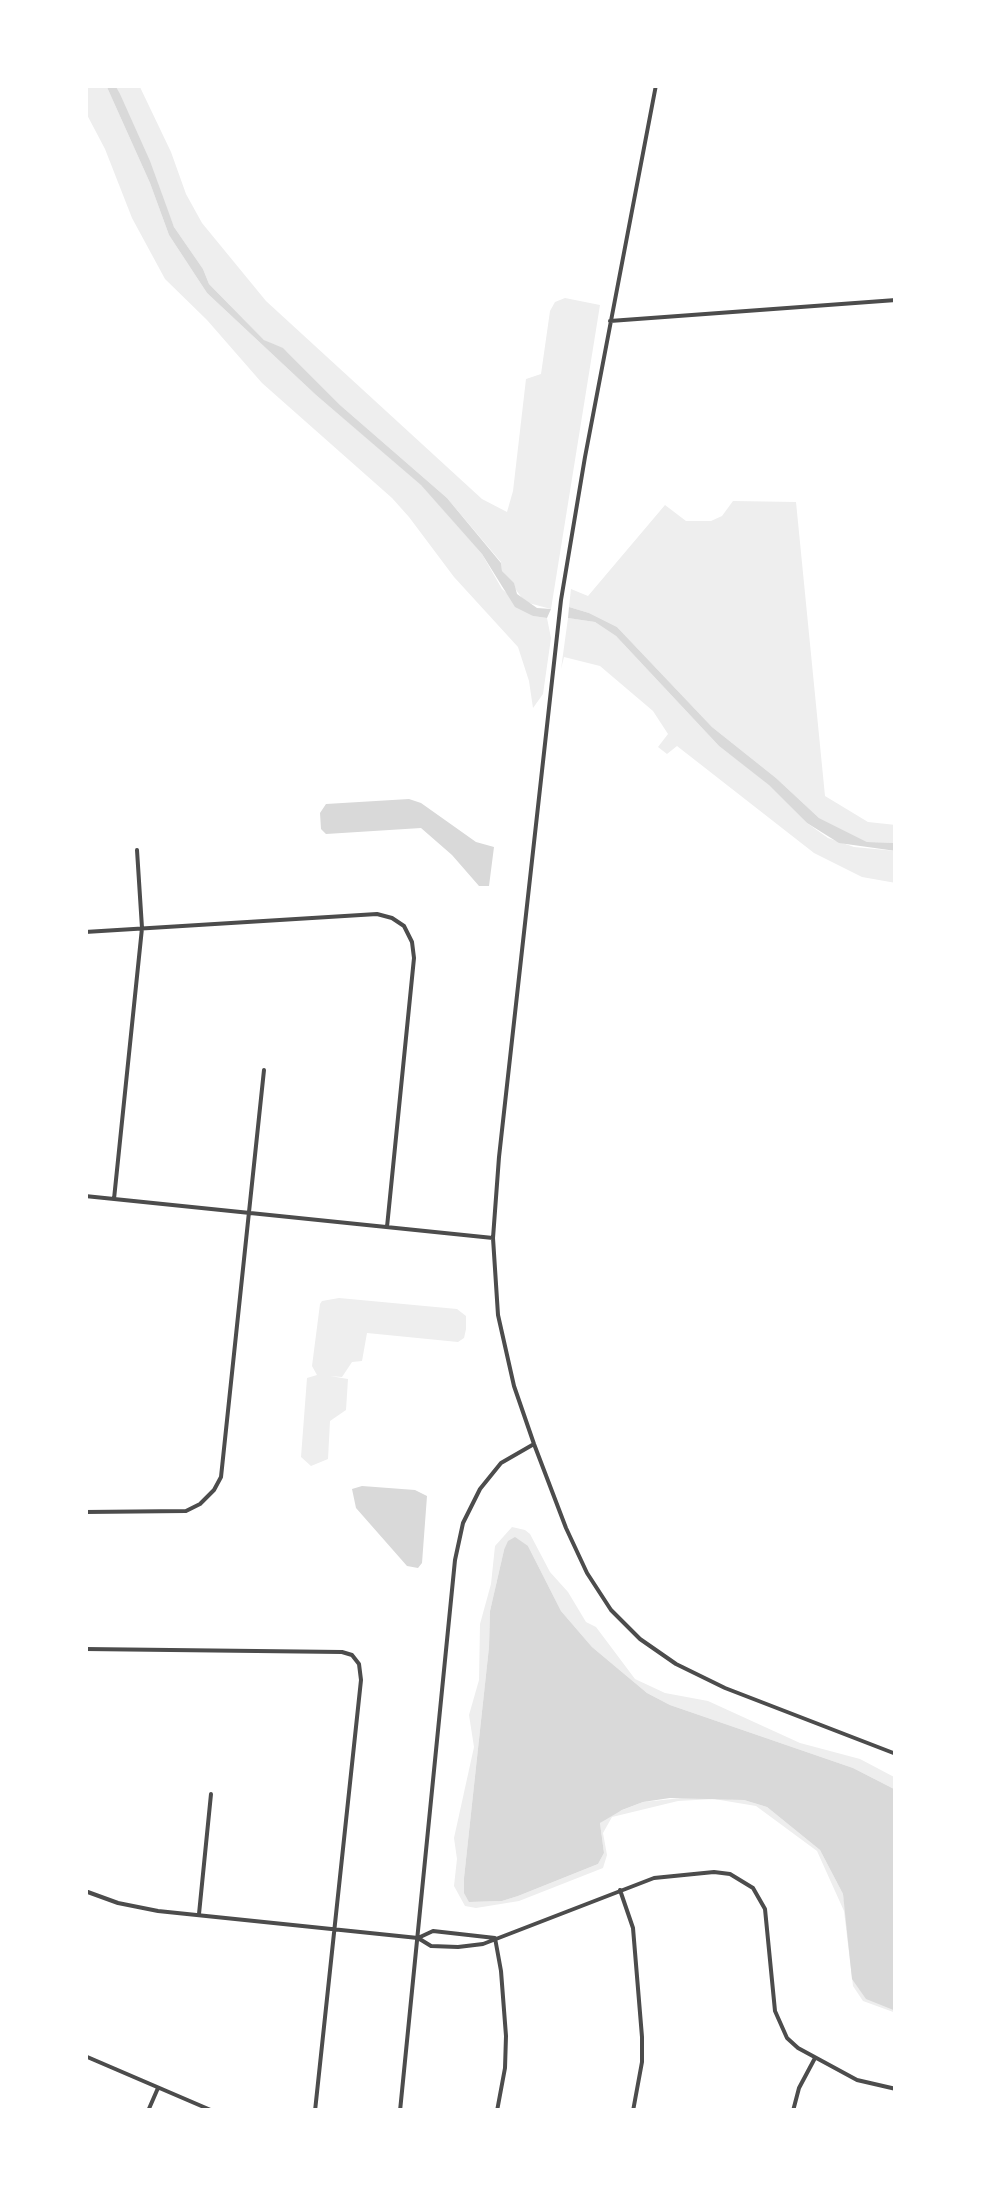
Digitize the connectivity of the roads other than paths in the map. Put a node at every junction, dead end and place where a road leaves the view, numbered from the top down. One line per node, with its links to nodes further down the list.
1 (656, 85): 3 (street)
2 (896, 300): 3 (street)
3 (610, 321): 12 (street)
4 (136, 850): 5 (street)
5 (142, 928): 6 (street); 9 (street); 11 (street)
6 (85, 932)
7 (264, 1070): 10 (street)
8 (85, 1196): 9 (street)
9 (114, 1199): 10 (street)
10 (250, 1213): 11 (street); 14 (street)
11 (387, 1227): 12 (street)
12 (493, 1238): 13 (street)
13 (534, 1444): 16 (street); 22 (street)
14 (85, 1512)
15 (85, 1649): 21 (street)
16 (896, 1754)
17 (211, 1794): 20 (street)
18 (620, 1890): 23 (street); 25 (street); 33 (street)
19 (85, 1891): 20 (street)
20 (199, 1914): 21 (street)
21 (335, 1928): 22 (street); 30 (street)
22 (418, 1938): 23 (street); 23 (street); 31 (street)
23 (494, 1938): 32 (street)
24 (85, 2056): 26 (street)
25 (815, 2058): 27 (street); 34 (street)
26 (158, 2088): 28 (street); 29 (street)
27 (896, 2089)
28 (148, 2111)
29 (213, 2111)
30 (316, 2111)
31 (400, 2111)
32 (496, 2111)
33 (633, 2111)
34 (793, 2111)

